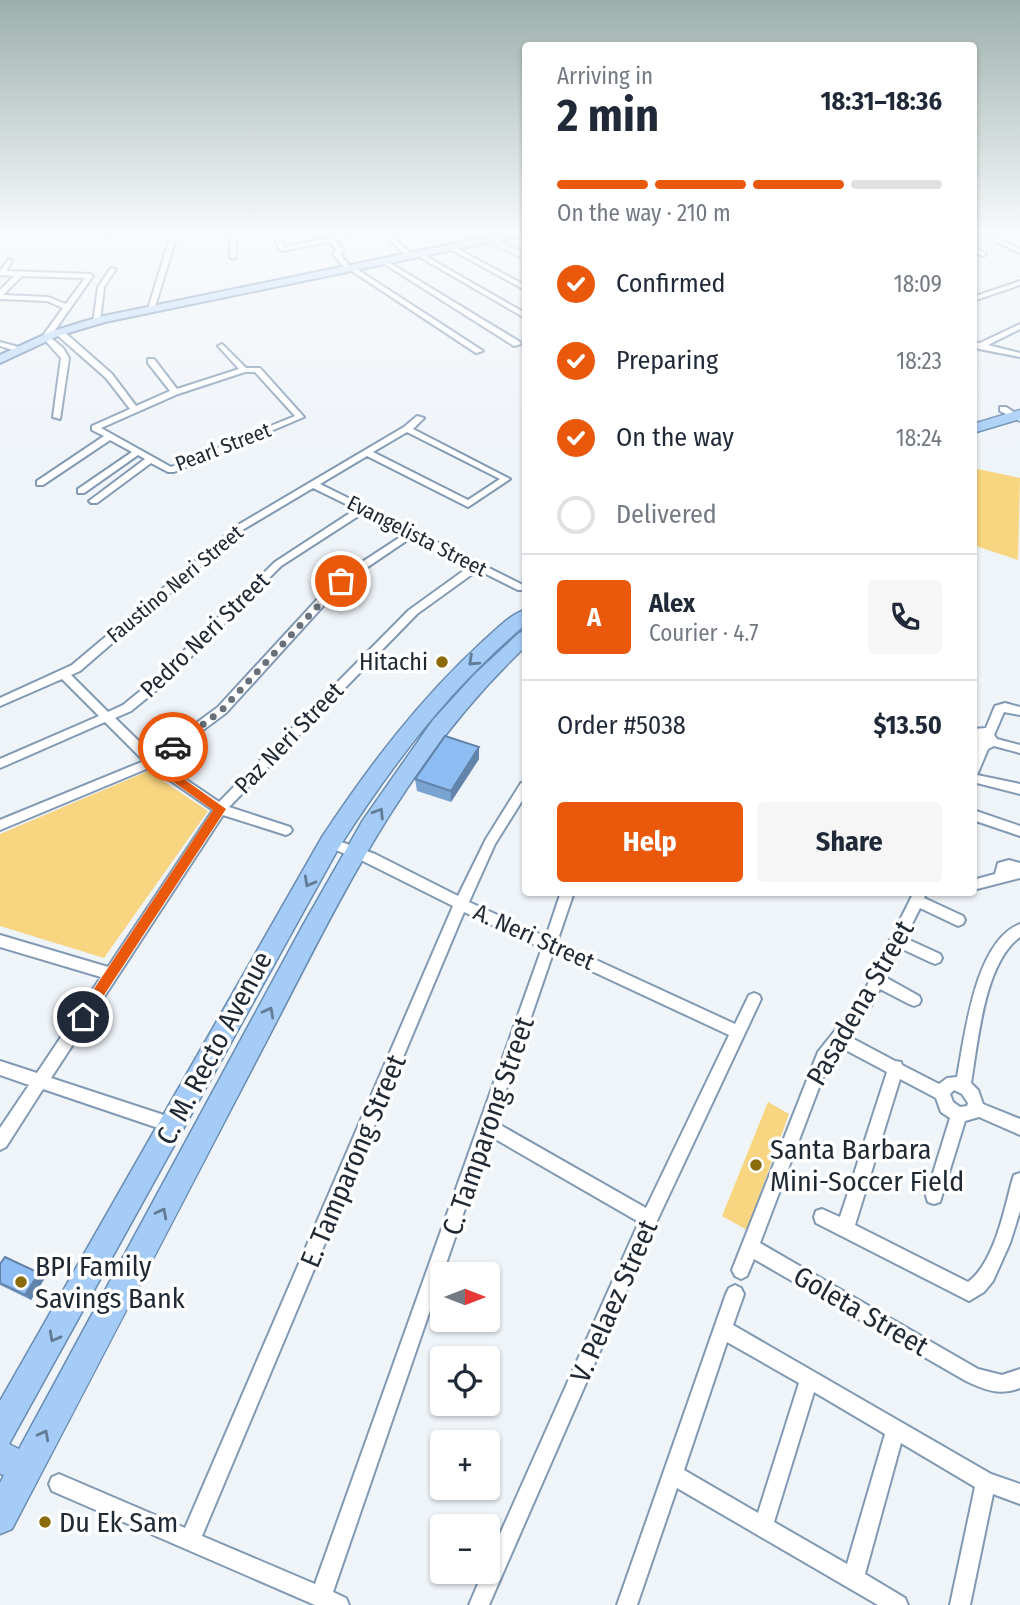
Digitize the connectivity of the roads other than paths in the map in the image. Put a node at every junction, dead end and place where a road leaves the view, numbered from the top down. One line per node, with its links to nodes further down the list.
1 (98, 306): 10 (street)
2 (151, 306): 8 (street)
3 (170, 306): 8 (main road)
4 (409, 306): 20 (street)
5 (456, 306): 15 (street)
6 (506, 306): 9 (street)
7 (66, 307): 13 (street)
8 (150, 310): 10 (main road)
9 (522, 314)
10 (96, 321): 12 (main road)
11 (1020, 326): 16 (street)
12 (59, 332): 13 (main road); 26 (street)
13 (46, 337): 19 (main road); 28 (street)
14 (0, 344): 19 (street)
15 (517, 344)
16 (977, 345)
17 (977, 345): 21 (street)
18 (222, 346): 24 (street)
19 (19, 350): 22 (main road)
20 (479, 351)
21 (1020, 355)
22 (0, 359)
23 (150, 361): 25 (street)
24 (244, 370): 25 (street); 36 (street, Pearl Street)
25 (175, 392): 26 (street)
26 (134, 409): 33 (street)
27 (1016, 412): 29 (highway); 31 (highway)
28 (57, 417)
29 (977, 417)
30 (420, 418): 32 (street, Faustino Neri Street)
31 (977, 427)
32 (407, 429): 35 (street, Faustino Neri Street); 35 (street)
33 (108, 437): 34 (street, Pearl Street); 37 (street)
34 (137, 452): 36 (street, Pearl Street); 39 (street)
35 (366, 452): 38 (street, Faustino Neri Street)
36 (150, 459): 40 (street)
37 (40, 483)
38 (313, 484): 41 (street, Evangelista Street); 47 (street, Faustino Neri Street)
39 (81, 491)
40 (94, 501)
41 (363, 509): 42 (street, Evangelista Street); 50 (street, Pedro Neri Street)
42 (412, 533): 43 (street, Evangelista Street); 53 (street)
43 (477, 566): 44 (street, Evangelista Street); 59 (street, Paz Neri Street)
44 (522, 588)
45 (522, 620): 64 (highway, C. M. Recto Avenue, one-way to 64)
46 (522, 640): 65 (highway, C. M. Recto Avenue, one-way to 46)
47 (65, 675): 48 (street, Faustino Neri Street); 50 (street)
48 (0, 702)
49 (1020, 711): 51 (street)
50 (108, 718): 53 (street); 55 (street, Pedro Neri Street)
51 (985, 741): 52 (street); 54 (street)
52 (1020, 749)
53 (152, 762): 59 (street); 61 (street)
54 (977, 762)
55 (0, 764)
56 (977, 779): 57 (street)
57 (1020, 789)
58 (522, 791): 70 (street, E. Tamparong Street)
59 (220, 809): 62 (street); 77 (street, Paz Neri Street)
60 (977, 816): 63 (street)
61 (0, 825)
62 (286, 830)
63 (1020, 831)
64 (330, 844): 65 (street, A. Neri Street); 90 (highway, C. M. Recto Avenue, one-way to 90)
65 (355, 852): 70 (street, A. Neri Street); 93 (highway, C. M. Recto Avenue, one-way to 65)
66 (1020, 870): 67 (street)
67 (977, 884)
68 (567, 896): 75 (street, C. Tamparong Street)
69 (919, 897): 71 (street); 74 (street, Pasadena Street)
70 (461, 904): 75 (street, A. Neri Street); 115 (street, E. Tamparong Street)
71 (958, 920)
72 (1020, 930): 86 (street)
73 (0, 941): 77 (street)
74 (899, 941): 76 (street); 78 (street, Pasadena Street)
75 (552, 944): 81 (street, A. Neri Street); 91 (street, C. Tamparong Street)
76 (935, 958)
77 (111, 974): 85 (street, Paz Neri Street)
78 (879, 981): 80 (street); 82 (street, Pasadena Street)
79 (754, 999): 81 (street, V. Pelaez Street)
80 (914, 1000)
81 (738, 1032): 98 (street, V. Pelaez Street)
82 (838, 1038): 83 (street); 100 (street, Pasadena Street)
83 (896, 1067): 87 (street); 99 (street)
84 (0, 1068): 85 (street)
85 (40, 1080): 90 (street); 94 (street, Paz Neri Street)
86 (963, 1086): 87 (street); 88 (street)
87 (942, 1093): 89 (street)
88 (976, 1108): 89 (street); 92 (street)
89 (958, 1115): 96 (street)
90 (173, 1125): 93 (highway); 107 (highway, C. M. Recto Avenue, one-way to 107)
91 (488, 1126): 98 (street); 117 (street, C. Tamparong Street)
92 (1020, 1126)
93 (203, 1136): 108 (highway, C. M. Recto Avenue, one-way to 93)
94 (0, 1142)
95 (1020, 1181): 99 (street)
96 (934, 1196)
97 (822, 1217): 99 (street)
98 (649, 1219): 118 (street, V. Pelaez Street)
99 (845, 1228)
100 (750, 1247): 101 (street, Pasadena Street); 104 (street, Goleta Street)
101 (741, 1270)
102 (735, 1293): 103 (street)
103 (723, 1329): 105 (street); 109 (street)
104 (1020, 1378)
105 (809, 1379): 106 (street); 114 (street)
106 (895, 1430): 110 (street); 116 (street)
107 (0, 1432)
108 (13, 1463): 113 (highway, C. M. Recto Avenue)
109 (672, 1474): 114 (street); 119 (street)
110 (986, 1482): 112 (street); 121 (street)
111 (59, 1484): 115 (street)
112 (1020, 1494)
113 (0, 1517)
114 (763, 1527): 116 (street)
115 (190, 1540): 117 (street)
116 (853, 1579): 120 (street)
117 (330, 1601)
118 (480, 1605)
119 (627, 1605)
120 (898, 1605)
121 (960, 1605)

